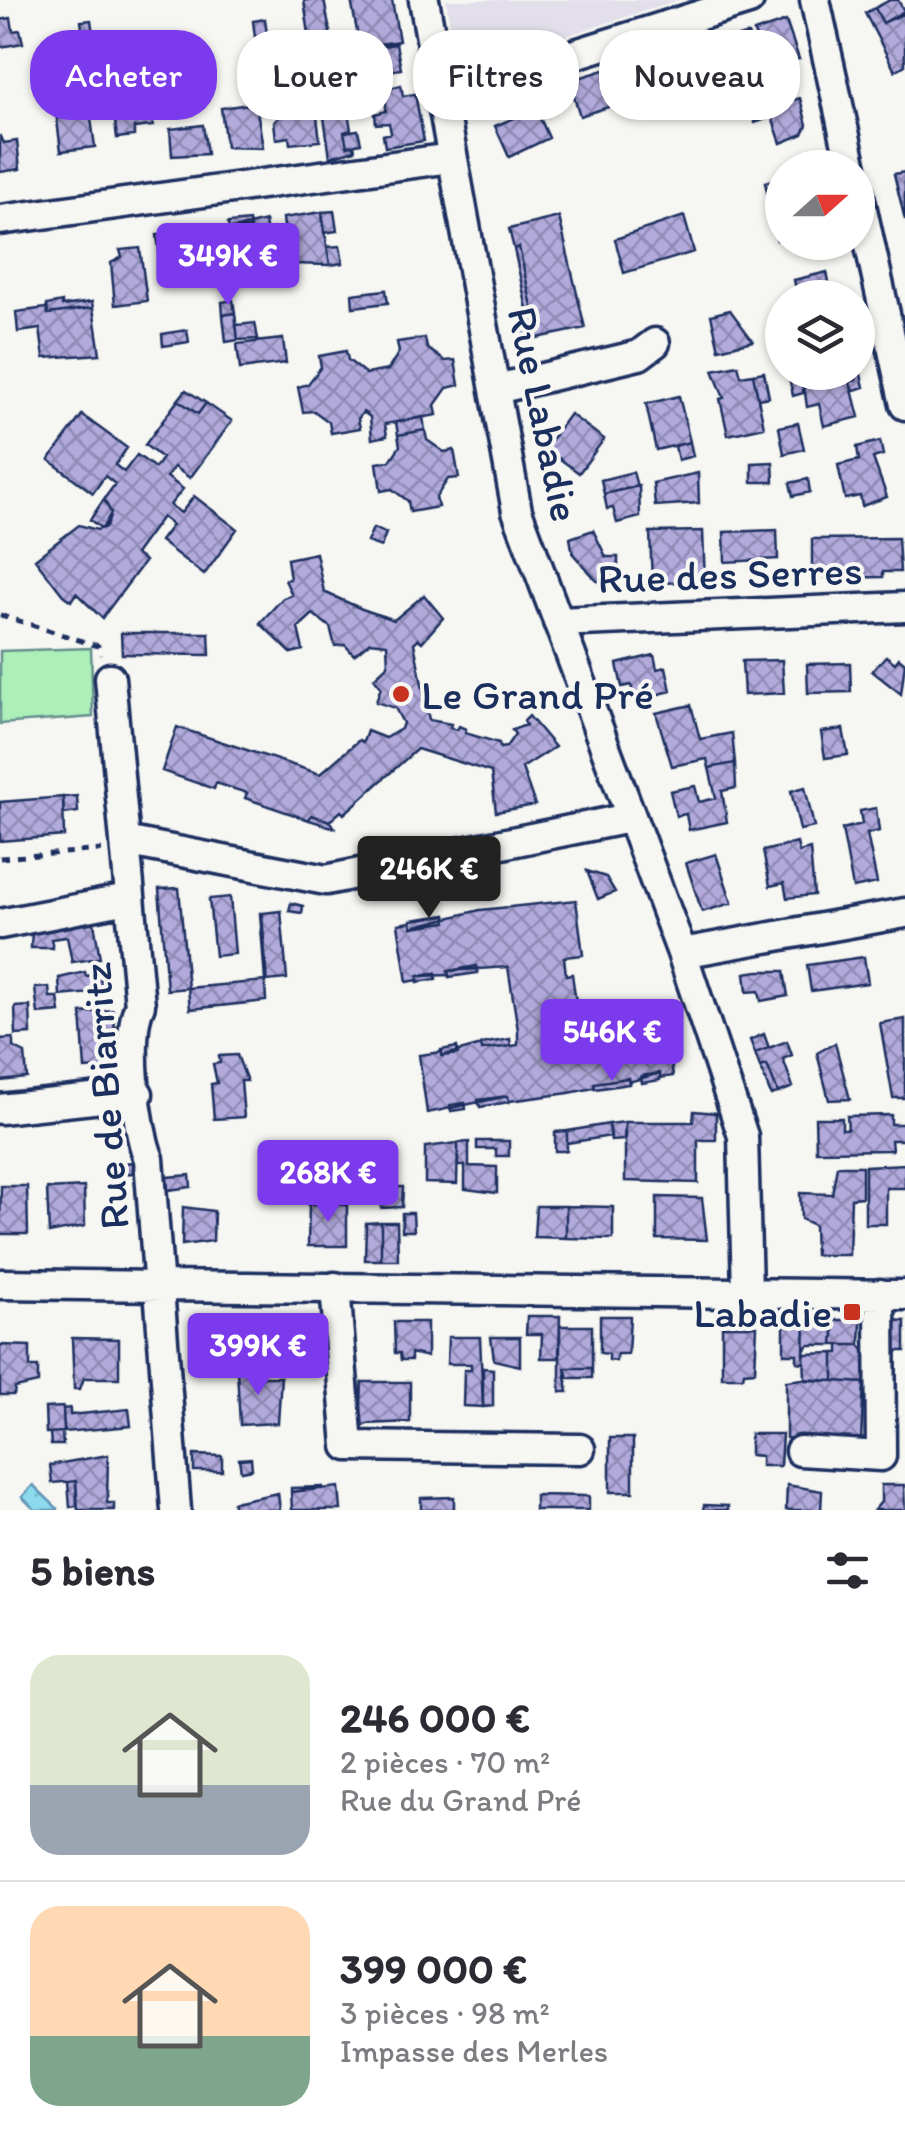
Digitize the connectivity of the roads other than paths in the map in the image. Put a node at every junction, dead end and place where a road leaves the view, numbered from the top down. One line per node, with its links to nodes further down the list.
1 (424, 0): 4 (street, Rue Labadie)
2 (749, 0): 5 (street)
3 (815, 0): 7 (street)
4 (429, 30)
5 (579, 53)
6 (444, 120): 8 (street, Rue Labadie)
7 (848, 150)
8 (450, 158): 9 (street); 12 (street, Rue Labadie)
9 (0, 220)
10 (873, 260): 13 (street)
11 (655, 343): 12 (street)
12 (497, 389): 15 (street, Rue Labadie)
13 (905, 405)
14 (905, 607): 15 (street, Rue des Serres)
15 (558, 622): 17 (street, Rue Labadie)
16 (110, 678): 18 (street, Rue de Biarritz)
17 (629, 818): 18 (street); 22 (street, Rue Labadie)
18 (125, 845): 19 (street, Rue de Biarritz)
19 (128, 899): 21 (street); 23 (street, Rue de Biarritz)
20 (905, 913): 22 (street)
21 (0, 924)
22 (682, 953): 28 (street, Rue Labadie)
23 (138, 1094): 24 (street); 26 (street, Rue de Biarritz)
24 (0, 1109)
25 (0, 1284): 26 (street)
26 (158, 1285): 27 (street); 33 (street, Rue de Biarritz)
27 (336, 1287): 28 (street); 30 (street)
28 (748, 1291): 29 (street)
29 (892, 1294): 32 (street)
30 (580, 1448)
31 (800, 1450): 32 (street)
32 (894, 1455)
33 (176, 1510)

